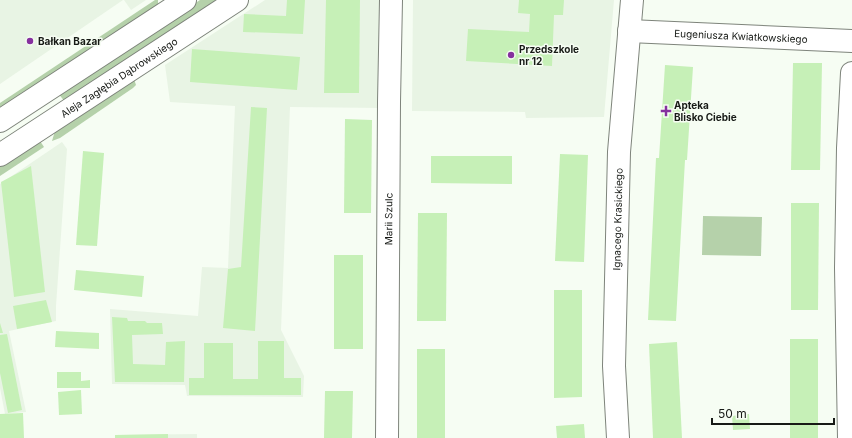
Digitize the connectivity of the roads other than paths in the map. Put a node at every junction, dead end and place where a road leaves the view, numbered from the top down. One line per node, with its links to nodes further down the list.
1 (185, 0): 8 (street)
2 (237, 0): 9 (street, Aleja Zagłębia Dąbrowskiego)
3 (391, 0): 10 (street, Marii Szulc)
4 (632, 0): 5 (street, Ignacego Krasickiego)
5 (629, 31): 6 (street, Eugeniusza Kwiatkowskiego); 11 (street, Ignacego Krasickiego)
6 (852, 41)
7 (852, 73): 12 (street)
8 (0, 121)
9 (0, 155)
10 (388, 438)
11 (618, 438)
12 (849, 438)

